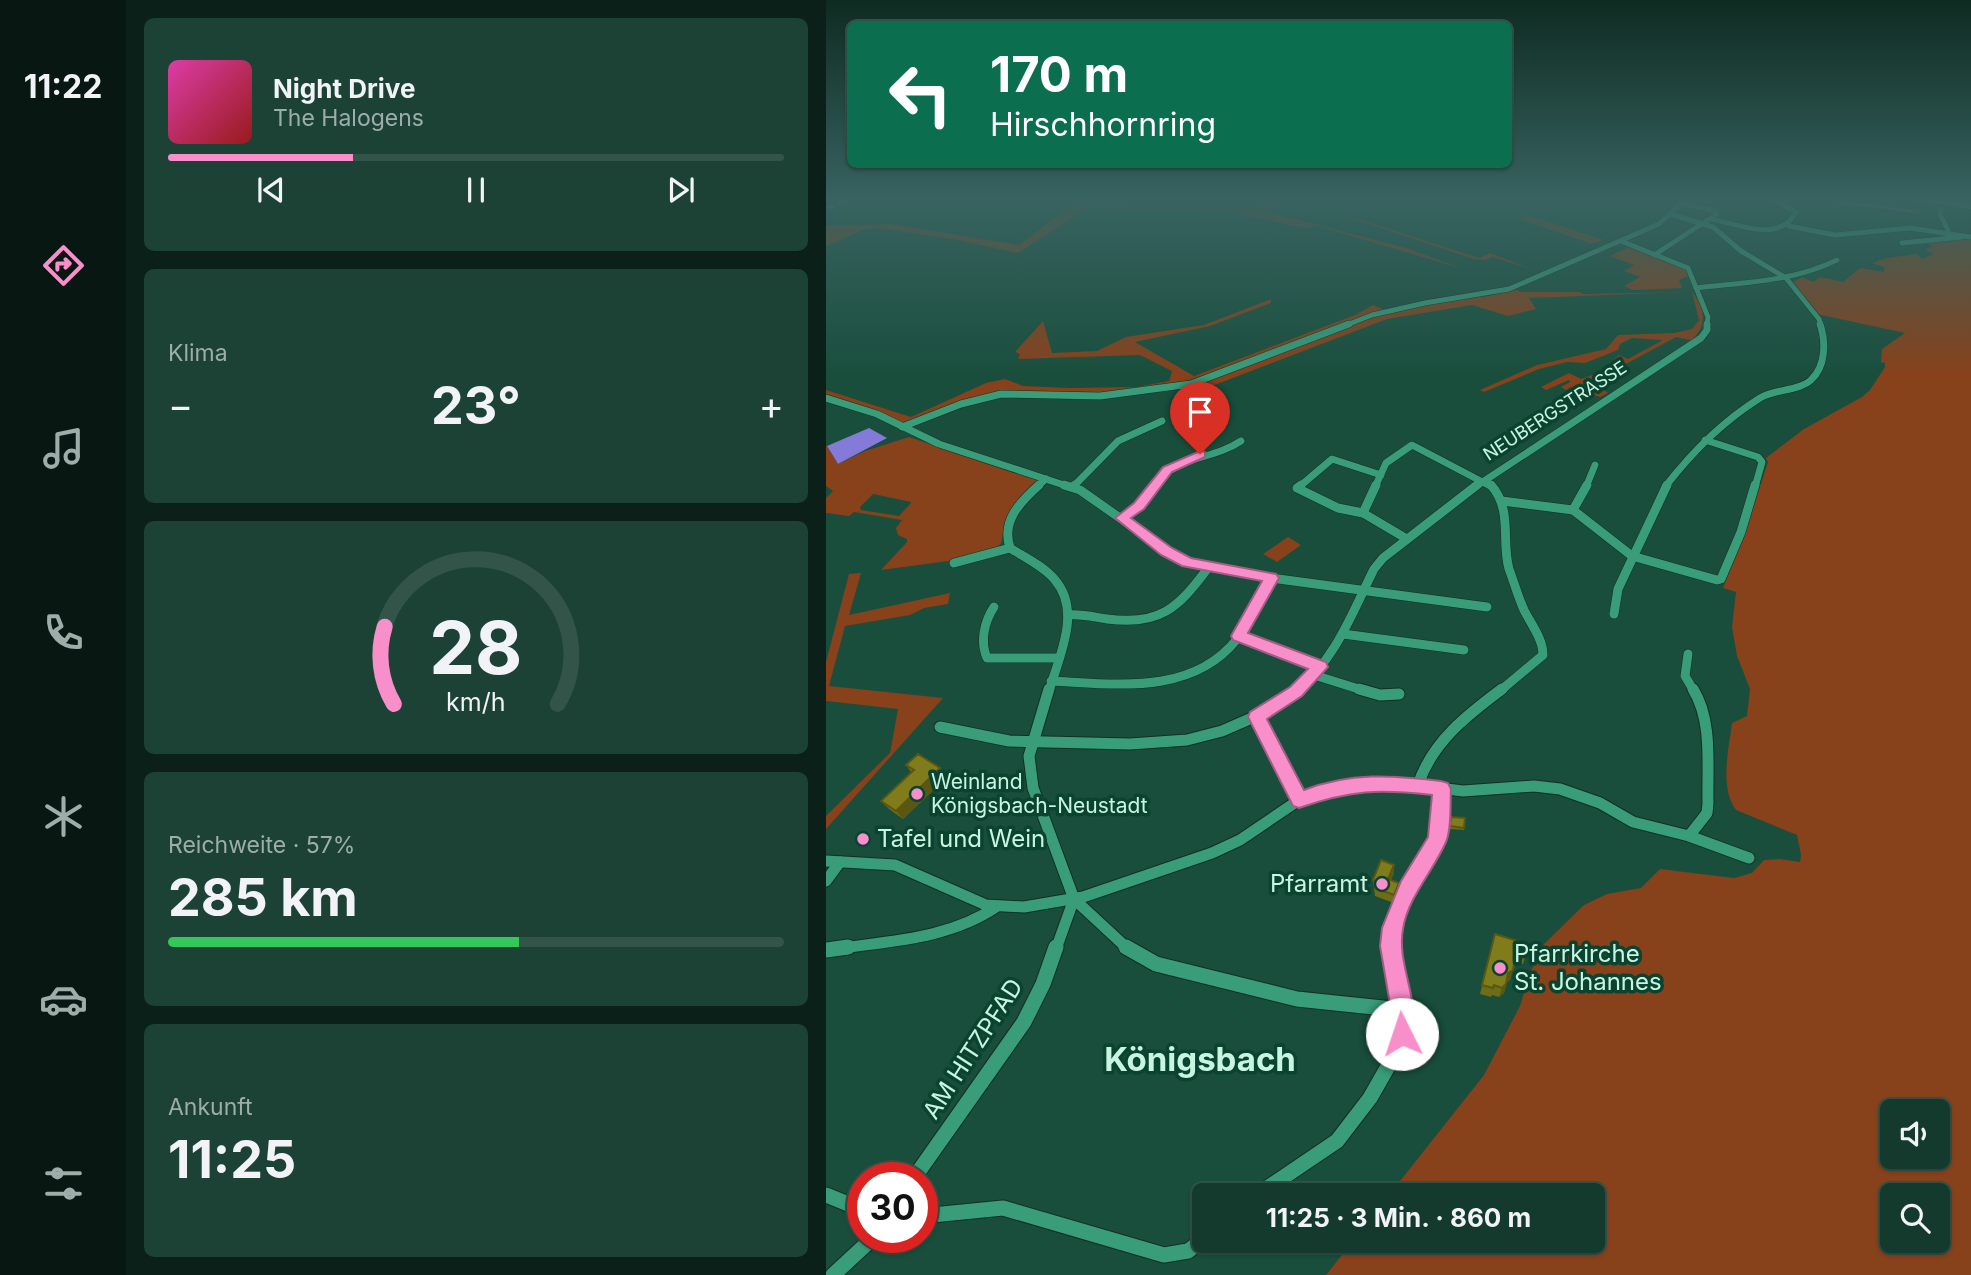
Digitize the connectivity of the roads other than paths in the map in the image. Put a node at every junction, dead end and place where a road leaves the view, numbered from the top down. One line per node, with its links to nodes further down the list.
1 (1583, 258): 9 (street)
2 (1662, 258): 6 (street, NEUBERGSTRASSE)
3 (1751, 258): 5 (street)
4 (1837, 260): 5 (street)
5 (1788, 281): 6 (street); 10 (street)
6 (1696, 288): 15 (street, NEUBERGSTRASSE)
7 (826, 398): 9 (street)
8 (1162, 421): 16 (street)
9 (905, 429): 14 (street)
10 (1705, 440): 23 (street); 23 (street)
11 (1241, 441): 20 (street)
12 (1595, 466): 18 (street)
13 (1381, 475): 15 (street); 19 (street); 19 (street)
14 (1046, 479): 16 (street); 22 (street)
15 (1483, 480): 17 (street); 21 (street, NEUBERGSTRASSE)
16 (1073, 487): 20 (street)
17 (1502, 501): 18 (street); 43 (street)
18 (1573, 510): 23 (street)
19 (1363, 513): 21 (street)
20 (1122, 518): 25 (street)
21 (1407, 539): 27 (street, NEUBERGSTRASSE)
22 (1010, 548): 24 (street); 31 (street)
23 (1632, 556): 30 (street)
24 (954, 563)
25 (1208, 568): 26 (street); 31 (street)
26 (1271, 578): 27 (street); 33 (street)
27 (1364, 591): 29 (street); 32 (street, NEUBERGSTRASSE)
28 (994, 607): 36 (street)
29 (1488, 607)
30 (1614, 614)
31 (1069, 615): 36 (street)
32 (1343, 634): 34 (street); 37 (street, NEUBERGSTRASSE)
33 (1239, 636): 37 (street); 38 (street)
34 (1464, 650)
35 (1688, 654): 46 (street)
36 (1058, 659): 38 (street)
37 (1317, 671): 39 (street); 40 (street, NEUBERGSTRASSE)
38 (1051, 681): 42 (street)
39 (1399, 694)
40 (1256, 717): 42 (street, NEUBERGSTRASSE); 45 (street)
41 (940, 727): 42 (street, NEUBERGSTRASSE)
42 (1031, 742): 51 (street)
43 (1418, 785): 44 (street); 45 (street)
44 (1441, 789): 46 (street); 54 (street)
45 (1299, 800): 51 (street)
46 (1689, 836): 47 (street)
47 (1749, 858)
48 (826, 860): 49 (street)
49 (840, 862): 50 (street); 52 (street)
50 (826, 881)
51 (1074, 899): 52 (street); 54 (street); 55 (street, AM HITZPFAD)
52 (996, 907): 53 (street)
53 (826, 950)
54 (1402, 1010): 56 (street)
55 (925, 1162)
56 (1275, 1183)
57 (826, 1195): 58 (street)
58 (847, 1204)
59 (938, 1214): 60 (street)
60 (1192, 1248)
61 (857, 1253): 62 (street)
62 (833, 1275)

